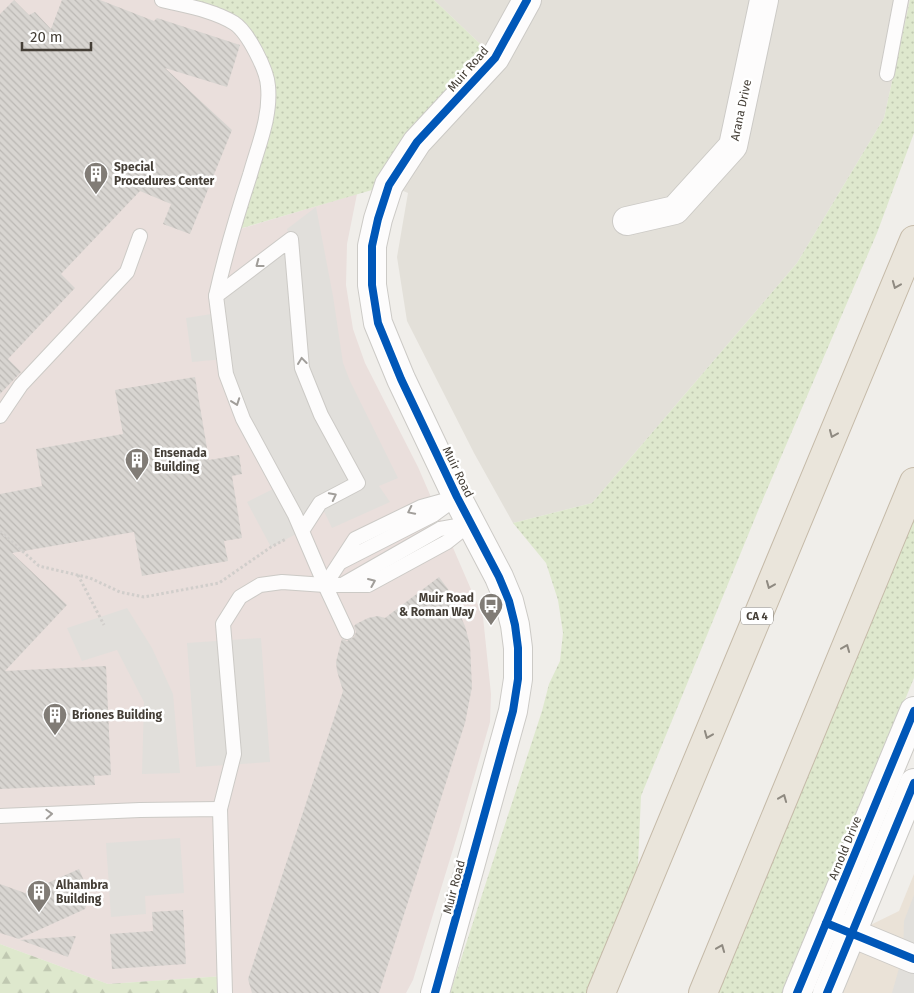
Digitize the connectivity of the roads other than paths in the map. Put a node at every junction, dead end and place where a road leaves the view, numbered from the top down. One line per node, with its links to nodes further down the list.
1 (162, 0): 9 (lane)
2 (527, 0): 12 (street, Muir Road)
3 (764, 0): 6 (street, Arana Drive)
4 (900, 0): 5 (lane)
5 (887, 74)
6 (627, 221)
7 (140, 236): 10 (lane)
8 (914, 240): 26 (highway, CA 4, one-way to 26)
9 (216, 296): 14 (lane, one-way to 14); 14 (lane, one-way to 9)
10 (0, 416)
11 (914, 482): 27 (highway, one-way to 11)
12 (458, 496): 13 (street, Muir Road); 15 (lane, one-way to 15)
13 (471, 523): 15 (lane, one-way to 13); 25 (street, Muir Road)
14 (302, 531): 15 (lane)
15 (324, 585): 16 (lane); 19 (lane)
16 (347, 632)
17 (914, 711): 21 (street, Arnold Drive)
18 (914, 783): 22 (street)
19 (220, 809): 20 (lane, one-way to 19); 24 (lane)
20 (0, 816)
21 (826, 923): 22 (street); 28 (street, Arnold Drive)
22 (852, 934): 23 (street); 29 (street)
23 (914, 959)
24 (225, 993)
25 (436, 993)
26 (601, 993)
27 (703, 993)
28 (798, 993)
29 (827, 993)

